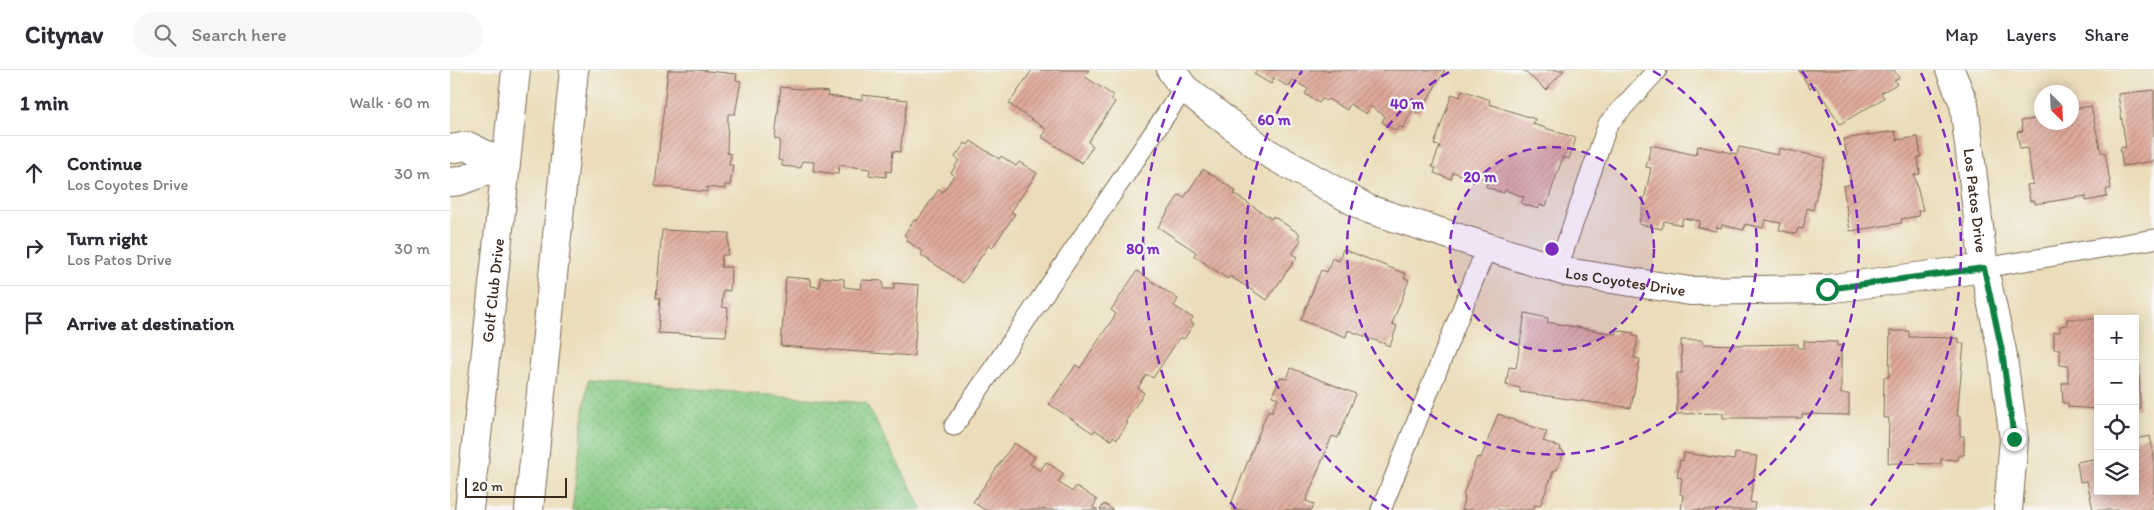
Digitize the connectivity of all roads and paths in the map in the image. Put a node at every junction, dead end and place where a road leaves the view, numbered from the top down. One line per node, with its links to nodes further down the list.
1 (516, 70): 7 (street, Golf Club Drive)
2 (574, 70): 15 (street)
3 (1656, 70): 12 (lane)
4 (1950, 70): 11 (street, Los Patos Drive)
5 (1178, 79): 10 (street, Los Coyotes Drive); 13 (lane)
6 (450, 149): 7 (street)
7 (505, 164): 8 (street); 14 (street, Golf Club Drive)
8 (450, 182)
9 (2154, 238): 11 (lane)
10 (1487, 247): 12 (street, Los Coyotes Drive); 16 (lane)
11 (1984, 268): 12 (street, Los Coyotes Drive); 17 (street, Los Patos Drive)
12 (1557, 270)
13 (954, 426)
14 (469, 510)
15 (529, 510)
16 (1381, 510)
17 (2008, 510)

